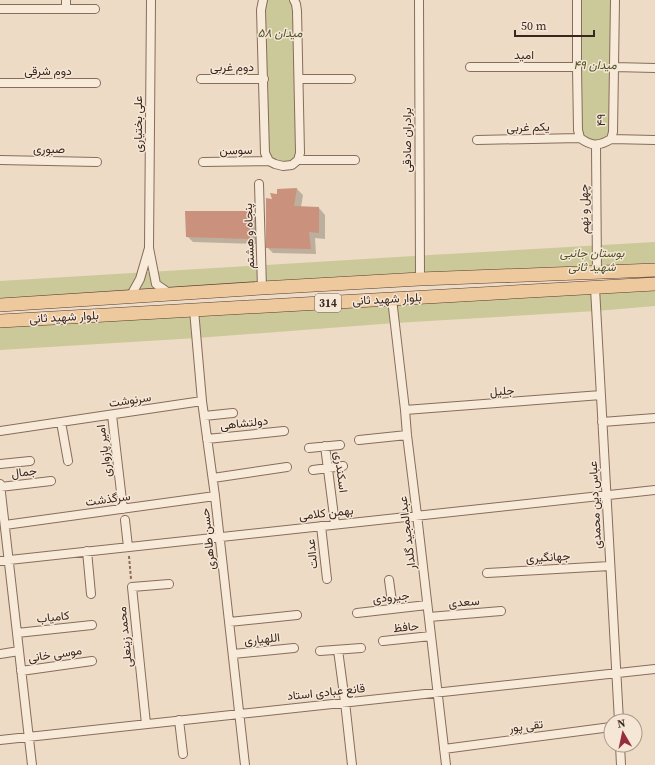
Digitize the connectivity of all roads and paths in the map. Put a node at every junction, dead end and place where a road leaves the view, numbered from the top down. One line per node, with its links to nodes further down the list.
1 (66, 0): 9 (street)
2 (150, 0): 33 (street, علی بختیاری)
3 (263, 0): 16 (street)
4 (294, 0): 17 (street)
5 (419, 0): 36 (street, برادران صادقی)
6 (577, 0): 11 (street, ۴۹)
7 (615, 0): 13 (street, ۴۹)
8 (0, 9): 9 (street)
9 (66, 9): 10 (street)
10 (95, 9)
11 (577, 66): 12 (street, امید); 21 (street, ۴۹)
12 (470, 67)
13 (614, 67): 14 (street); 22 (street, ۴۹)
14 (655, 68)
15 (201, 79): 16 (street, دوم غربی)
16 (264, 79): 29 (street)
17 (299, 79): 18 (street); 27 (street)
18 (351, 79)
19 (0, 83): 20 (street, دوم شرقی)
20 (96, 83)
21 (580, 138): 23 (street, یکم غربی); 25 (street, ۴۹)
22 (611, 139): 24 (street); 25 (street, ۴۹)
23 (478, 140)
24 (655, 140)
25 (596, 145): 35 (street, چهل و نهم)
26 (0, 160): 30 (street, صبوری)
27 (298, 160): 28 (street); 29 (street)
28 (355, 160)
29 (269, 161): 31 (street, سوسن)
30 (97, 162)
31 (203, 162)
32 (259, 184): 38 (street, پنجاه و هشتم)
33 (149, 248): 41 (street); 42 (street)
34 (655, 270): 35 (main road, بلوار شهید ثانی / 314)
35 (597, 273): 36 (main road, بلوار شهید ثانی / 314)
36 (420, 279): 38 (main road, بلوار شهید ثانی / 314)
37 (655, 284): 39 (main road, بلوار شهید ثانی / 314)
38 (262, 288): 40 (main road, بلوار شهید ثانی / 314)
39 (595, 288): 43 (main road, بلوار شهید ثانی / 314); 47 (street, عباس دین محمدی)
40 (193, 292): 41 (main road, بلوار شهید ثانی / 314); 45 (main road)
41 (170, 294): 42 (main road, بلوار شهید ثانی / 314)
42 (130, 297): 44 (main road, بلوار شهید ثانی / 314)
43 (392, 299): 45 (main road, بلوار شهید ثانی / 314); 49 (street, عبدالمجید گلدار)
44 (0, 305)
45 (194, 310): 46 (main road, بلوار شهید ثانی / 314); 48 (street, حسن طاهری)
46 (0, 321)
47 (601, 395): 49 (street, جلیل); 55 (street, عباس دین محمدی)
48 (202, 401): 51 (street, سرنوشت); 52 (street, حسن طاهری)
49 (405, 410): 58 (street, عبدالمجید گلدار)
50 (233, 413): 52 (street)
51 (112, 415): 54 (street, سرنوشت); 77 (street, امیر پازواری)
52 (204, 416): 59 (street, حسن طاهری)
53 (655, 418): 55 (street)
54 (61, 422): 56 (street, سرنوشت); 65 (street)
55 (602, 422): 75 (street, عباس دین محمدی)
56 (0, 431)
57 (284, 431): 59 (street, دولتشاهی)
58 (407, 435): 60 (street); 78 (street, عبدالمجید گلدار)
59 (207, 439): 71 (street, حسن طاهری)
60 (359, 440)
61 (340, 445): 62 (street)
62 (325, 446): 63 (street); 69 (street, اسکندری)
63 (309, 448)
64 (30, 461): 66 (street)
65 (68, 461)
66 (0, 464)
67 (343, 466): 69 (street)
68 (287, 467): 71 (street)
69 (328, 468): 70 (street); 80 (street, اسکندری)
70 (313, 470)
71 (212, 478): 76 (street, حسن طاهری)
72 (51, 481): 73 (street, جمال)
73 (0, 489): 81 (street)
74 (655, 490): 75 (street, بهمن کلامی)
75 (606, 495): 78 (street, بهمن کلامی); 87 (street, عباس دین محمدی)
76 (215, 496): 77 (street, سرگذشت); 83 (street, حسن طاهری)
77 (123, 509): 81 (street, سرگذشت)
78 (417, 516): 80 (street, بهمن کلامی); 94 (street, عبدالمجید گلدار)
79 (125, 520): 84 (street)
80 (335, 524): 82 (street, بهمن کلامی)
81 (5, 526): 86 (street)
82 (321, 526): 83 (street, بهمن کلامی); 89 (street, عدالت)
83 (220, 537): 84 (street, بهمن کلامی); 100 (street, حسن طاهری)
84 (128, 547): 85 (street, بهمن کلامی); 92 (path)
85 (87, 551): 86 (street, بهمن کلامی); 93 (street)
86 (4, 560): 102 (street)
87 (610, 566): 88 (street, جهانگیری); 115 (street, عباس دین محمدی)
88 (487, 573)
89 (327, 579)
90 (390, 580): 95 (street)
91 (169, 584): 92 (street)
92 (132, 587): 121 (street, محمد زینعلی)
93 (91, 594)
94 (427, 605): 95 (street, جیرودی); 99 (street, عبدالمجید گلدار)
95 (393, 609): 97 (street, جیرودی)
96 (501, 611): 99 (street, سعدی)
97 (357, 613)
98 (297, 615): 100 (street)
99 (429, 617): 103 (street, عبدالمجید گلدار)
100 (229, 622): 111 (street, حسن طاهری)
101 (92, 625): 102 (street, کامیاب)
102 (17, 633): 108 (street)
103 (431, 636): 104 (street, حافظ); 116 (street, عبدالمجید گلدار)
104 (383, 641)
105 (294, 648): 111 (street, اللهیاری)
106 (361, 648): 107 (street)
107 (338, 650): 109 (street); 117 (street)
108 (19, 651): 110 (street); 114 (street)
109 (320, 651)
110 (0, 654)
111 (233, 654): 119 (street, حسن طاهری)
112 (92, 661): 114 (street, موسی خانی)
113 (655, 669): 115 (street, قانع عبادی استاد)
114 (21, 671): 123 (street)
115 (616, 673): 116 (street, قانع عبادی استاد); 118 (street, عباس دین محمدی)
116 (437, 692): 117 (street, قانع عبادی استاد); 125 (street, عبدالمجید گلدار)
117 (345, 702): 119 (street, قانع عبادی استاد); 130 (street)
118 (618, 713)
119 (239, 714): 120 (street, قانع عبادی استاد); 129 (street, حسن طاهری)
120 (179, 720): 121 (street, قانع عبادی استاد); 127 (street)
121 (146, 724): 123 (street, قانع عبادی استاد)
122 (603, 728): 125 (street, تقی پور)
123 (29, 737): 124 (street, قانع عبادی استاد); 128 (street)
124 (0, 740)
125 (444, 749): 131 (street, عبدالمجید گلدار)
126 (620, 753): 132 (street)
127 (182, 754)
128 (32, 765)
129 (245, 765)
130 (352, 765)
131 (446, 765)
132 (621, 765)

